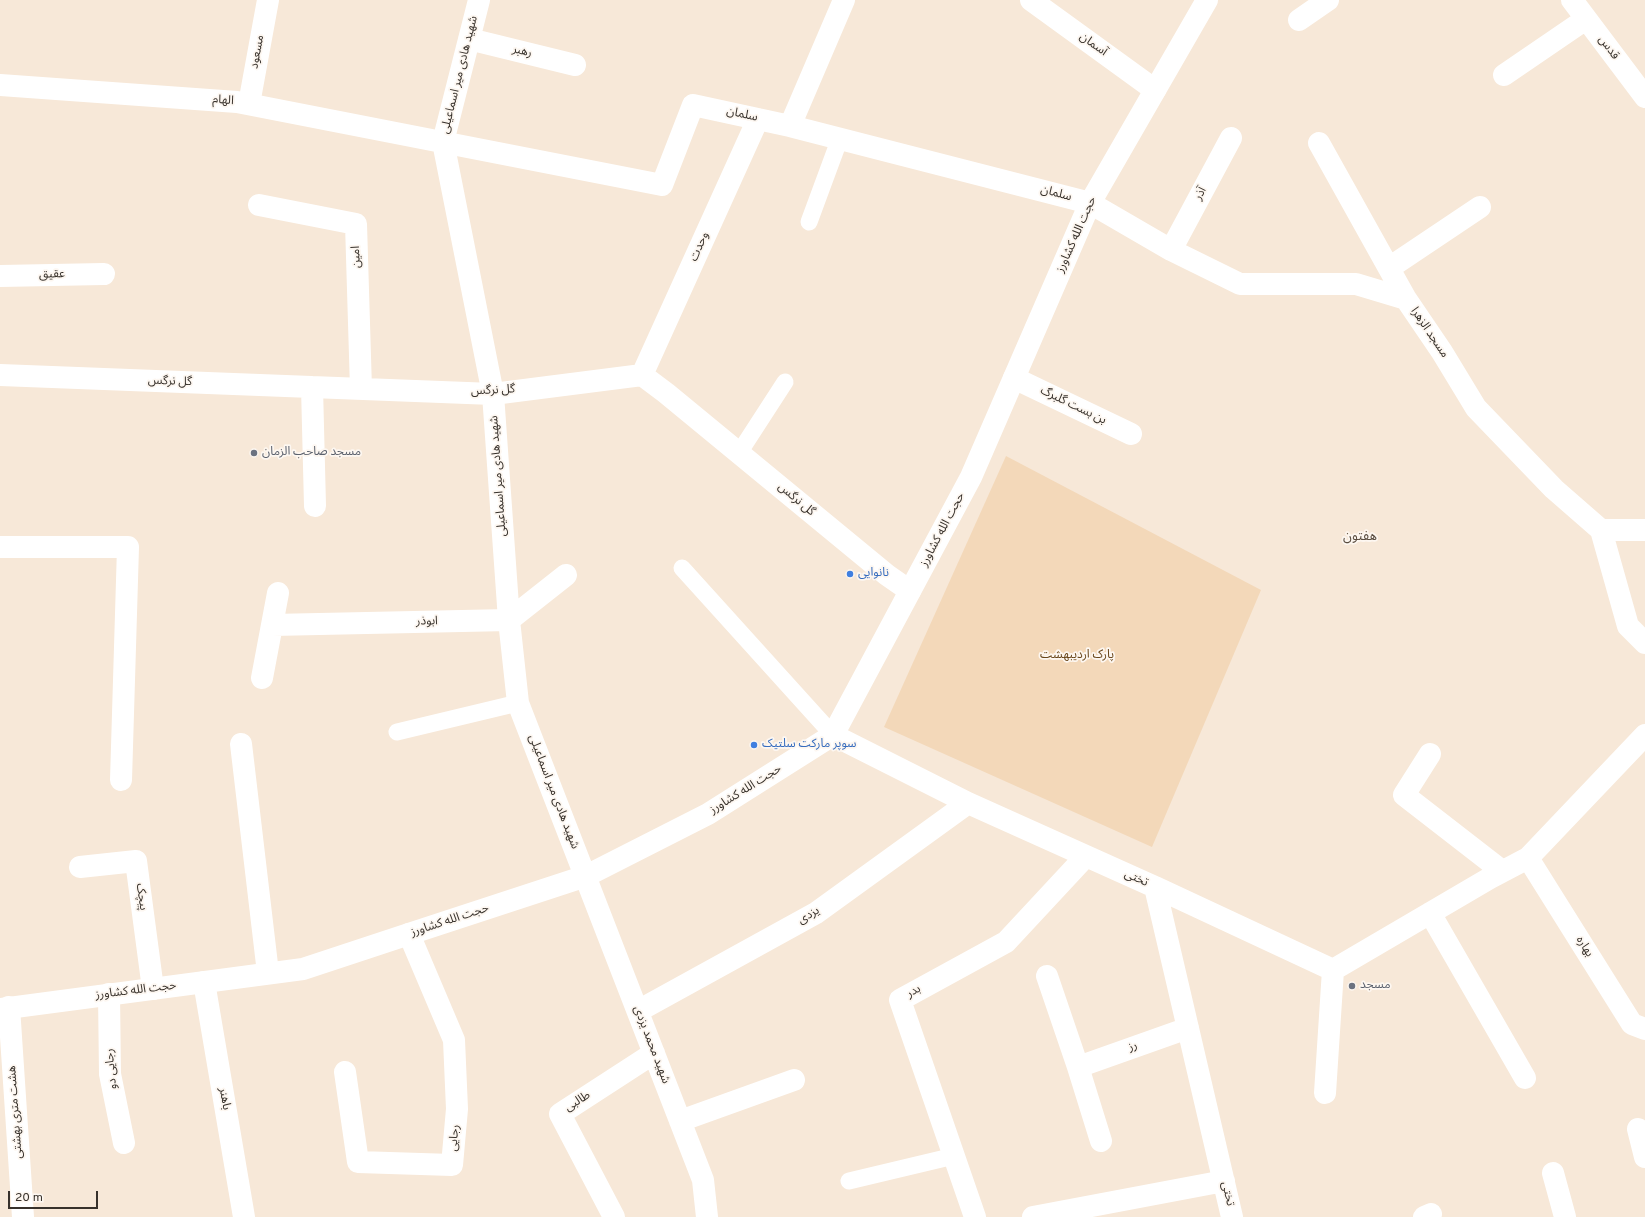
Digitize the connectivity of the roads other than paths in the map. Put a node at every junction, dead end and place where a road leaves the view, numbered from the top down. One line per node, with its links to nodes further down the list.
1 (268, 0): 16 (street, مسعود)
2 (479, 0): 10 (street, شهید هادی میر اسماعیلی)
3 (844, 0): 18 (street)
4 (1031, 0): 14 (street, آسمان)
5 (1207, 0): 14 (street, حجت الله کشاورز)
6 (1328, 0): 9 (street)
7 (1572, 0): 8 (street, قدس)
8 (1586, 19): 12 (street); 15 (street, قدس)
9 (1299, 20)
10 (469, 39): 11 (street, رهبر); 21 (street, شهید هادی میر اسماعیلی)
11 (575, 65)
12 (1504, 75)
13 (0, 85): 16 (street, الهام)
14 (1155, 90): 23 (street, حجت الله کشاورز)
15 (1645, 96)
16 (249, 104): 21 (street, الهام)
17 (758, 119): 18 (street, سلمان); 21 (street, سلمان); 33 (street, وحدت)
18 (790, 126): 19 (street, سلمان)
19 (840, 138): 23 (street, سلمان); 26 (lane)
20 (1231, 138): 27 (street, آذر)
21 (442, 142): 38 (street, شهید هادی میر اسماعیلی)
22 (1319, 143): 28 (street)
23 (1090, 203): 27 (street, مسجد الزهرا); 34 (street, حجت الله کشاورز)
24 (259, 205): 37 (street, امین)
25 (1480, 207): 28 (street)
26 (809, 222)
27 (1172, 250): 31 (street, مسجد الزهرا)
28 (1388, 268): 31 (street)
29 (104, 274): 30 (street, عقیق)
30 (0, 276)
31 (1406, 299): 42 (street, مسجد الزهرا)
32 (0, 375): 36 (street, گل نرگس)
33 (642, 375): 38 (street, گل نرگس); 40 (street, گل نرگس)
34 (1014, 378): 39 (street, بن بست گلبرگ); 47 (street, حجت الله کشاورز)
35 (785, 382): 40 (lane)
36 (312, 387): 37 (street, گل نرگس); 41 (street)
37 (361, 389): 38 (street, گل نرگس)
38 (493, 394): 49 (street, شهید هادی میر اسماعیلی)
39 (1131, 434)
40 (739, 453): 47 (street, گل نرگس)
41 (314, 506)
42 (1601, 530): 43 (street); 51 (street)
43 (1645, 530)
44 (0, 547): 59 (street)
45 (682, 568): 55 (lane)
46 (566, 574): 49 (street)
47 (910, 591): 55 (street, حجت الله کشاورز)
48 (278, 593): 50 (street)
49 (509, 620): 50 (street, ابوذر); 53 (street, شهید هادی میر اسماعیلی)
50 (272, 625): 52 (street)
51 (1645, 643)
52 (262, 678)
53 (518, 703): 54 (lane); 65 (street, شهید هادی میر اسماعیلی)
54 (397, 732)
55 (833, 735): 60 (street, تختی); 65 (street, حجت الله کشاورز)
56 (1645, 735): 62 (street)
57 (241, 744): 70 (street)
58 (1430, 754): 64 (street)
59 (121, 780)
60 (968, 803): 61 (street, تختی); 76 (street, یزدی)
61 (1086, 856): 66 (street, تختی); 89 (street, بدر)
62 (1528, 858): 64 (street); 78 (street, بهاره)
63 (80, 867): 73 (street, پیچک)
64 (1502, 872): 67 (street)
65 (586, 876): 68 (street, حجت الله کشاورز); 76 (street, شهید محمد یزدی)
66 (1155, 887): 69 (street); 77 (street, تختی)
67 (1430, 913): 69 (street); 82 (street)
68 (408, 934): 70 (street, حجت الله کشاورز); 81 (street, رجایی)
69 (1333, 970): 84 (street)
70 (268, 973): 72 (street, حجت الله کشاورز)
71 (1047, 976): 80 (street)
72 (204, 982): 73 (street, حجت الله کشاورز); 96 (street, باهنر)
73 (153, 989): 74 (street, حجت الله کشاورز)
74 (109, 994): 75 (street, حجت الله کشاورز); 88 (street, رجایی دو)
75 (5, 1008): 95 (street, هشت متری بهشتی)
76 (638, 1011): 79 (street, شهید محمد یزدی)
77 (1188, 1028): 80 (street, رز); 93 (street, تختی)
78 (1645, 1029)
79 (654, 1054): 85 (street, شهید محمد یزدی); 97 (street, طالبی)
80 (1078, 1067): 87 (street)
81 (344, 1072)
82 (1525, 1078)
83 (794, 1080): 85 (street)
84 (1325, 1093)
85 (680, 1121): 98 (street, شهید محمد یزدی)
86 (1638, 1129): 90 (street)
87 (1101, 1141)
88 (124, 1143)
89 (954, 1156): 92 (lane); 99 (street, بدر)
90 (1645, 1157)
91 (1553, 1173): 102 (street)
92 (849, 1181)
93 (1224, 1181): 94 (street); 101 (street, تختی)
94 (1134, 1208): 100 (street)
95 (23, 1217)
96 (244, 1217)
97 (614, 1217)
98 (707, 1217)
99 (975, 1217)
100 (1033, 1217)
101 (1232, 1217)
102 (1565, 1217)

